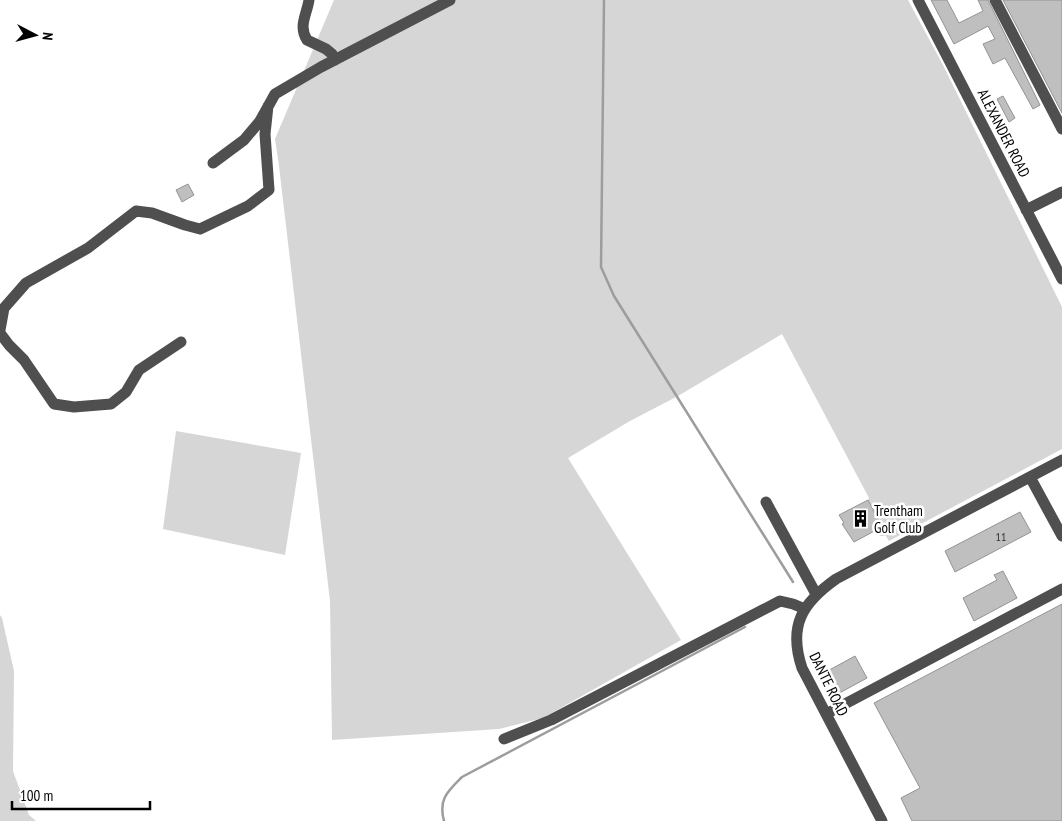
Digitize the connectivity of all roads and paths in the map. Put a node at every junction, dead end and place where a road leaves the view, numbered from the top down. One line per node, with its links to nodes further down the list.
1 (308, 0): 5 (street)
2 (450, 0): 5 (street)
3 (918, 0): 10 (street, ALEXANDER ROAD)
4 (995, 0): 7 (street)
5 (335, 60): 6 (street)
6 (268, 106): 8 (street); 12 (street)
7 (1062, 129)
8 (213, 162)
9 (1062, 192): 10 (street)
10 (1026, 210): 11 (street, ALEXANDER ROAD)
11 (1062, 279)
12 (0, 331): 13 (street)
13 (181, 342)
14 (1062, 460): 15 (street, DANTE ROAD)
15 (1030, 477): 17 (street); 19 (street, DANTE ROAD)
16 (766, 502): 19 (street)
17 (1062, 536)
18 (1062, 589): 21 (street)
19 (816, 594): 20 (street, DANTE ROAD)
20 (805, 609): 21 (street, DANTE ROAD); 22 (street)
21 (826, 714): 23 (street, DANTE ROAD)
22 (504, 739)
23 (882, 821)

